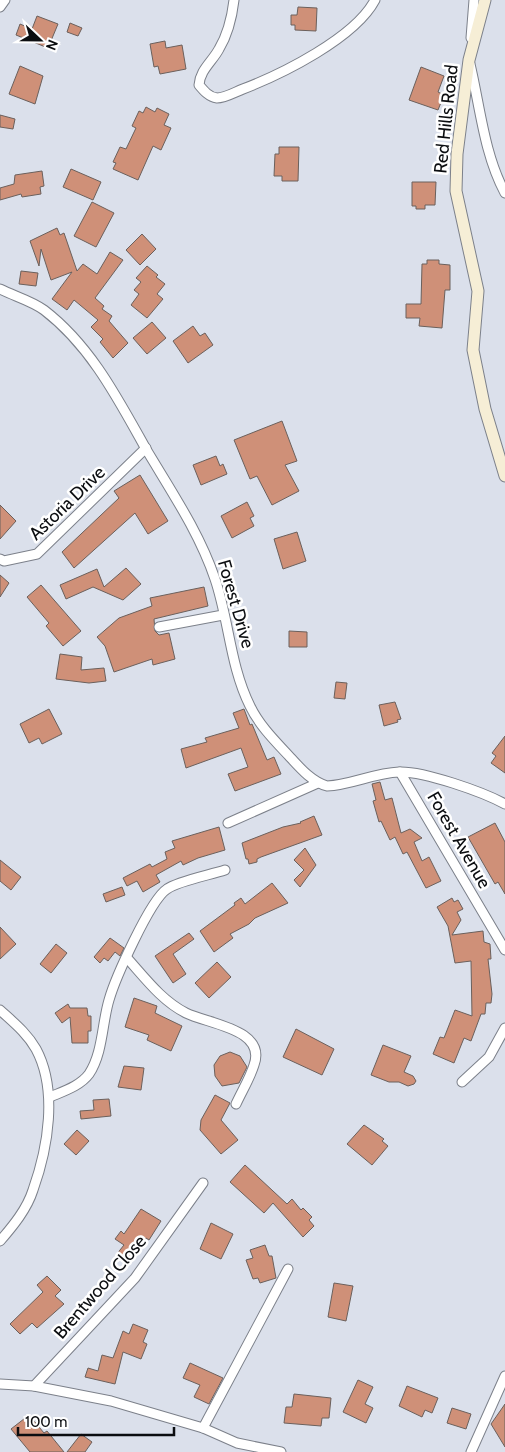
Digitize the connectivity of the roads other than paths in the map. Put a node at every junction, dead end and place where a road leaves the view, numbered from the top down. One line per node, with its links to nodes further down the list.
1 (5, 0): 6 (street)
2 (234, 0): 3 (street)
3 (375, 0)
4 (474, 0): 7 (street)
5 (485, 0): 7 (main road, Red Hills Road)
6 (0, 7)
7 (469, 60): 8 (street); 11 (main road, Red Hills Road)
8 (505, 193)
9 (0, 289): 10 (street, Forest Drive)
10 (146, 448): 12 (street, Astoria Drive); 13 (street, Forest Drive)
11 (505, 476)
12 (0, 559)
13 (223, 615): 14 (street); 16 (street, Forest Drive)
14 (159, 627)
15 (400, 772): 16 (street); 17 (street); 20 (street, Forest Avenue)
16 (318, 783): 18 (street)
17 (505, 804)
18 (228, 823)
19 (225, 870): 21 (street)
20 (505, 950)
21 (128, 958): 25 (street); 26 (street)
22 (0, 1010): 25 (street)
23 (505, 1028): 24 (street)
24 (462, 1082)
25 (50, 1097): 28 (street)
26 (236, 1104)
27 (203, 1183): 32 (street, Brentwood Close)
28 (0, 1241)
29 (288, 1269): 33 (street)
30 (505, 1376): 35 (street)
31 (0, 1384): 32 (street)
32 (34, 1386): 33 (street)
33 (203, 1428): 34 (street)
34 (282, 1452)
35 (471, 1452)

